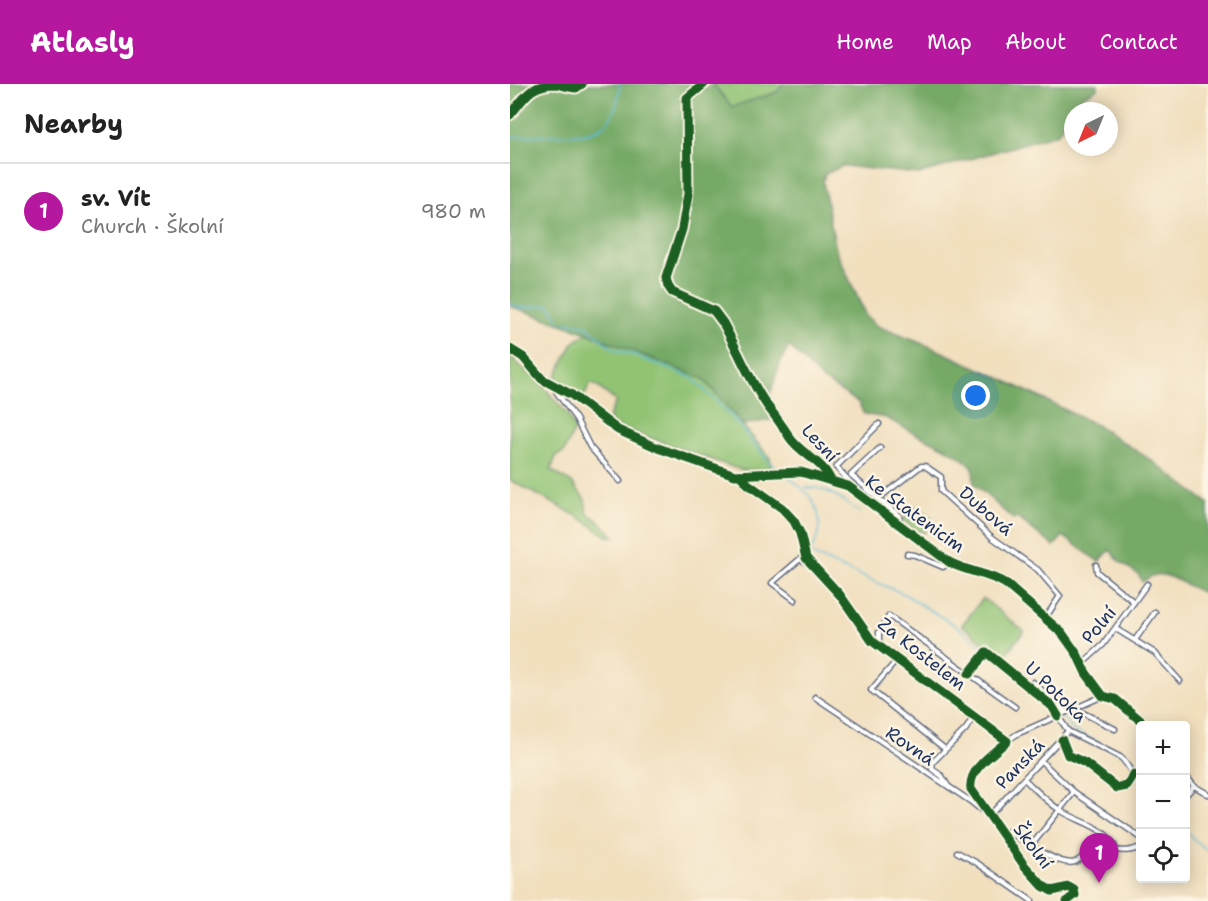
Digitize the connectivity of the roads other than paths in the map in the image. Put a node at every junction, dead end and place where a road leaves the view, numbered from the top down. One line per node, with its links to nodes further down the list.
1 (510, 349): 2 (street, Ke Statenicím)
2 (556, 387): 6 (street, Ke Statenicím); 7 (street)
3 (879, 424): 9 (street)
4 (785, 427): 8 (street, Lesní)
5 (880, 448): 10 (street)
6 (740, 476): 8 (street, Ke Statenicím); 14 (street, Za Kostelem)
7 (620, 481)
8 (831, 481): 9 (street, Ke Statenicím)
9 (861, 495): 11 (street, Ke Statenicím)
10 (879, 498): 11 (street); 20 (street, Dubová)
11 (901, 526): 13 (street, Ke Statenicím)
12 (907, 554): 13 (street, Ke Statenicím)
13 (949, 562): 20 (street, Ke Statenicím)
14 (812, 565): 17 (street); 23 (street, Za Kostelem)
15 (1096, 565): 18 (street, Polní)
16 (1147, 584): 18 (street, Polní)
17 (795, 600)
18 (1134, 602): 21 (street, Polní)
19 (1155, 612): 22 (street)
20 (1046, 617): 25 (street, Ke Statenicím)
21 (1116, 629): 22 (street); 25 (street, Polní)
22 (1135, 640): 26 (street)
23 (879, 645): 24 (street, Za Kostelem); 30 (street)
24 (898, 659): 33 (street, Za Kostelem); 38 (street)
25 (1082, 664): 28 (street, Ke Statenicím)
26 (1180, 681)
27 (1033, 682): 32 (street, U Potoka)
28 (1103, 696): 31 (street); 34 (street)
29 (815, 697): 44 (street, Rovná)
30 (1015, 707)
31 (1075, 709): 32 (street); 35 (street)
32 (1061, 714): 36 (street, U Potoka); 37 (street)
33 (974, 716): 37 (street, Za Kostelem); 38 (street)
34 (1141, 721)
35 (1115, 729)
36 (1068, 732): 39 (street, Panská); 40 (street, U Potoka)
37 (1007, 741): 49 (street, Školní)
38 (945, 749): 44 (street)
39 (1041, 761): 41 (street, Panská); 46 (street)
40 (1134, 774)
41 (1024, 779): 48 (street); 49 (street, Panská)
42 (1190, 782): 43 (street)
43 (1194, 786): 45 (street); 47 (street)
44 (948, 787): 49 (street, Rovná)
45 (1190, 790)
46 (1074, 792): 48 (street); 51 (street)
47 (1207, 792)
48 (1059, 810): 52 (street); 54 (street)
49 (990, 815): 50 (street, Školní)
50 (1004, 834): 52 (street); 57 (street, Školní)
51 (1136, 834)
52 (1031, 846): 54 (street)
53 (1136, 849): 54 (street)
54 (1116, 850)
55 (957, 852): 56 (street)
56 (1032, 901)
57 (1067, 901)

